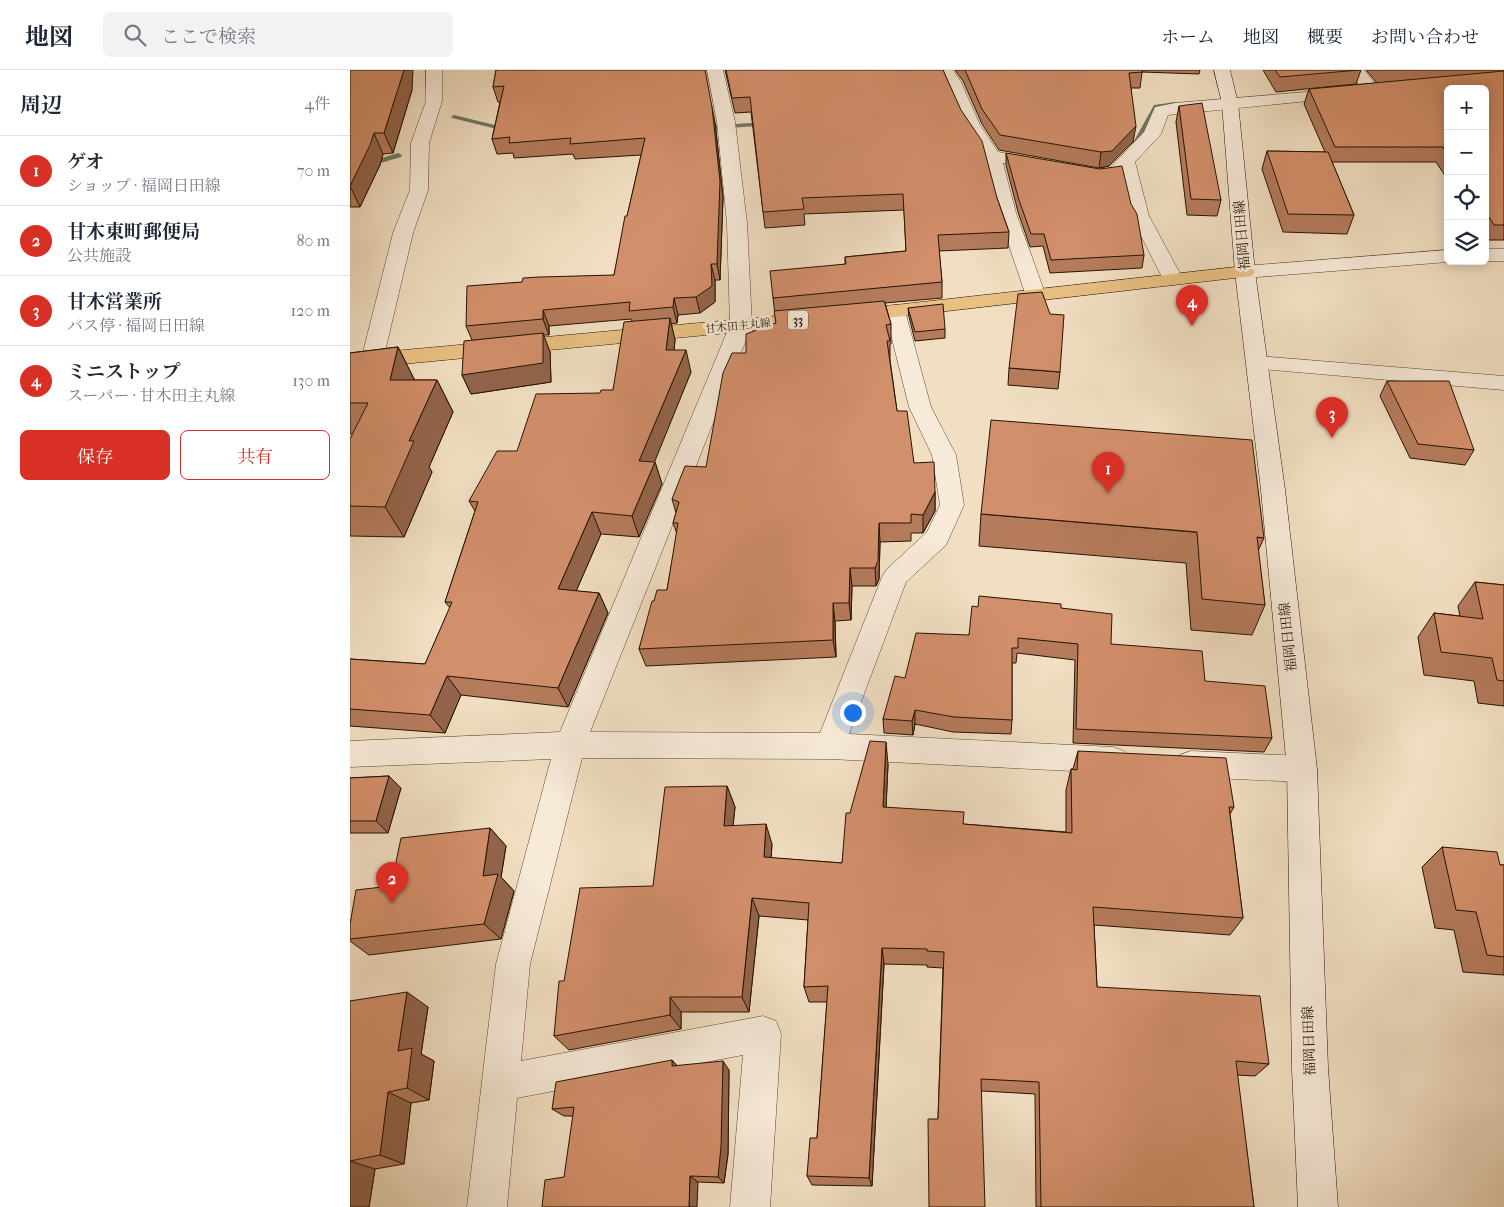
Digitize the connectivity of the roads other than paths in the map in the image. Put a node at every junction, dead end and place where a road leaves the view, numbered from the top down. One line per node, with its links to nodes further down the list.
1 (434, 70): 19 (street)
2 (715, 70): 18 (street)
3 (945, 70): 9 (street)
4 (1222, 70): 8 (street, 福岡日田線)
5 (1355, 70): 7 (street)
6 (1392, 90): 7 (street)
7 (1374, 91): 8 (street)
8 (1230, 103): 10 (street); 14 (street, 福岡日田線)
9 (992, 156): 10 (street); 16 (street)
10 (1127, 163): 15 (street)
11 (1489, 255): 12 (street)
12 (1504, 255)
13 (1444, 256): 14 (street)
14 (1245, 272): 15 (main road, 甘木田主丸線 / 33); 21 (street, 福岡日田線)
15 (1173, 279): 16 (main road, 甘木田主丸線 / 33)
16 (1036, 296): 17 (main road, 甘木田主丸線 / 33)
17 (895, 311): 18 (main road, 甘木田主丸線 / 33); 24 (street)
18 (741, 325): 19 (main road, 甘木田主丸線 / 33); 23 (street)
19 (372, 360): 20 (main road, 甘木田主丸線 / 33)
20 (350, 362)
21 (1258, 363): 22 (street); 28 (street, 福岡日田線)
22 (1504, 383)
23 (570, 745): 24 (street); 25 (street); 29 (street)
24 (830, 746): 26 (street)
25 (350, 754)
26 (1139, 761)
27 (1168, 763): 28 (street)
28 (1302, 770): 32 (street, 福岡日田線)
29 (500, 1083): 30 (street); 31 (street)
30 (487, 1207)
31 (750, 1207)
32 (1318, 1207)

